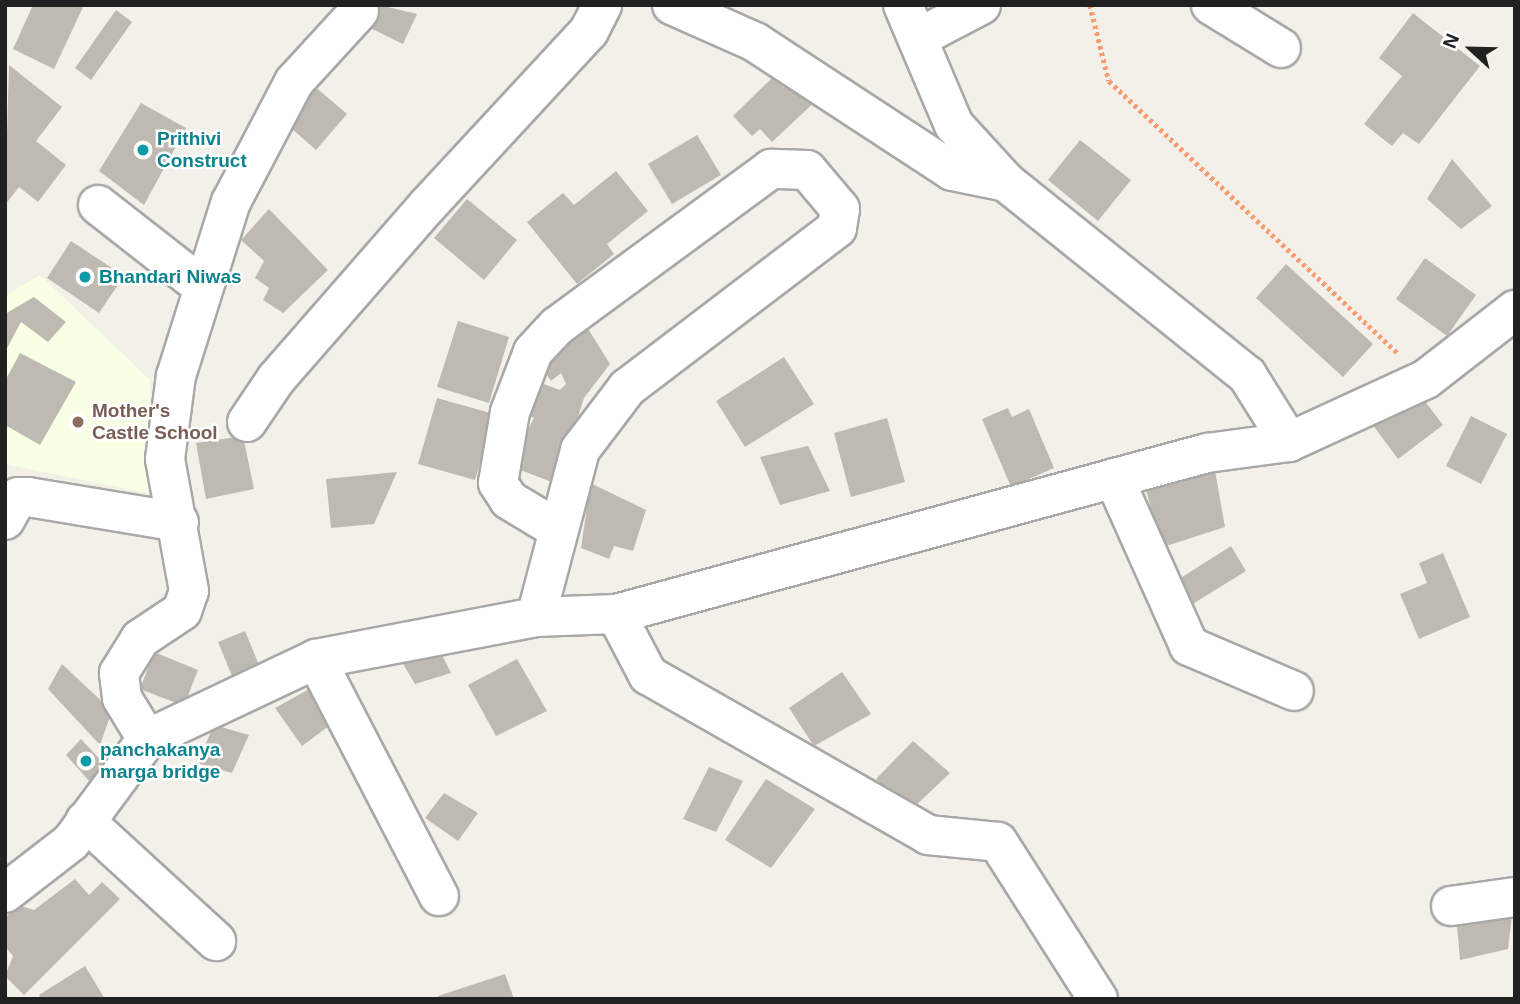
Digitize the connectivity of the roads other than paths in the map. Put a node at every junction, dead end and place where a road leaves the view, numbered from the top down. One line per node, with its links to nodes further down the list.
1 (602, 5): 12 (street)
2 (672, 5): 8 (street)
3 (981, 5): 6 (street)
4 (1211, 5): 7 (street)
5 (359, 11): 10 (street)
6 (912, 21): 8 (street)
7 (1281, 48)
8 (1006, 182): 13 (street)
9 (98, 205): 10 (street)
10 (203, 287): 16 (street)
11 (1515, 310): 13 (street)
12 (247, 422)
13 (1289, 442): 14 (street)
14 (1114, 478): 18 (street); 21 (street)
15 (5, 520): 16 (street)
16 (179, 522): 22 (street)
17 (559, 530): 17 (street); 19 (street)
18 (616, 614): 19 (street); 29 (street)
19 (536, 617): 20 (street)
20 (316, 659): 22 (street); 25 (street)
21 (1294, 691)
22 (147, 739): 23 (street)
23 (85, 821): 24 (street); 28 (street)
24 (5, 893)
25 (439, 896)
26 (1515, 897): 27 (street)
27 (1451, 906)
28 (216, 941)
29 (1098, 999)

